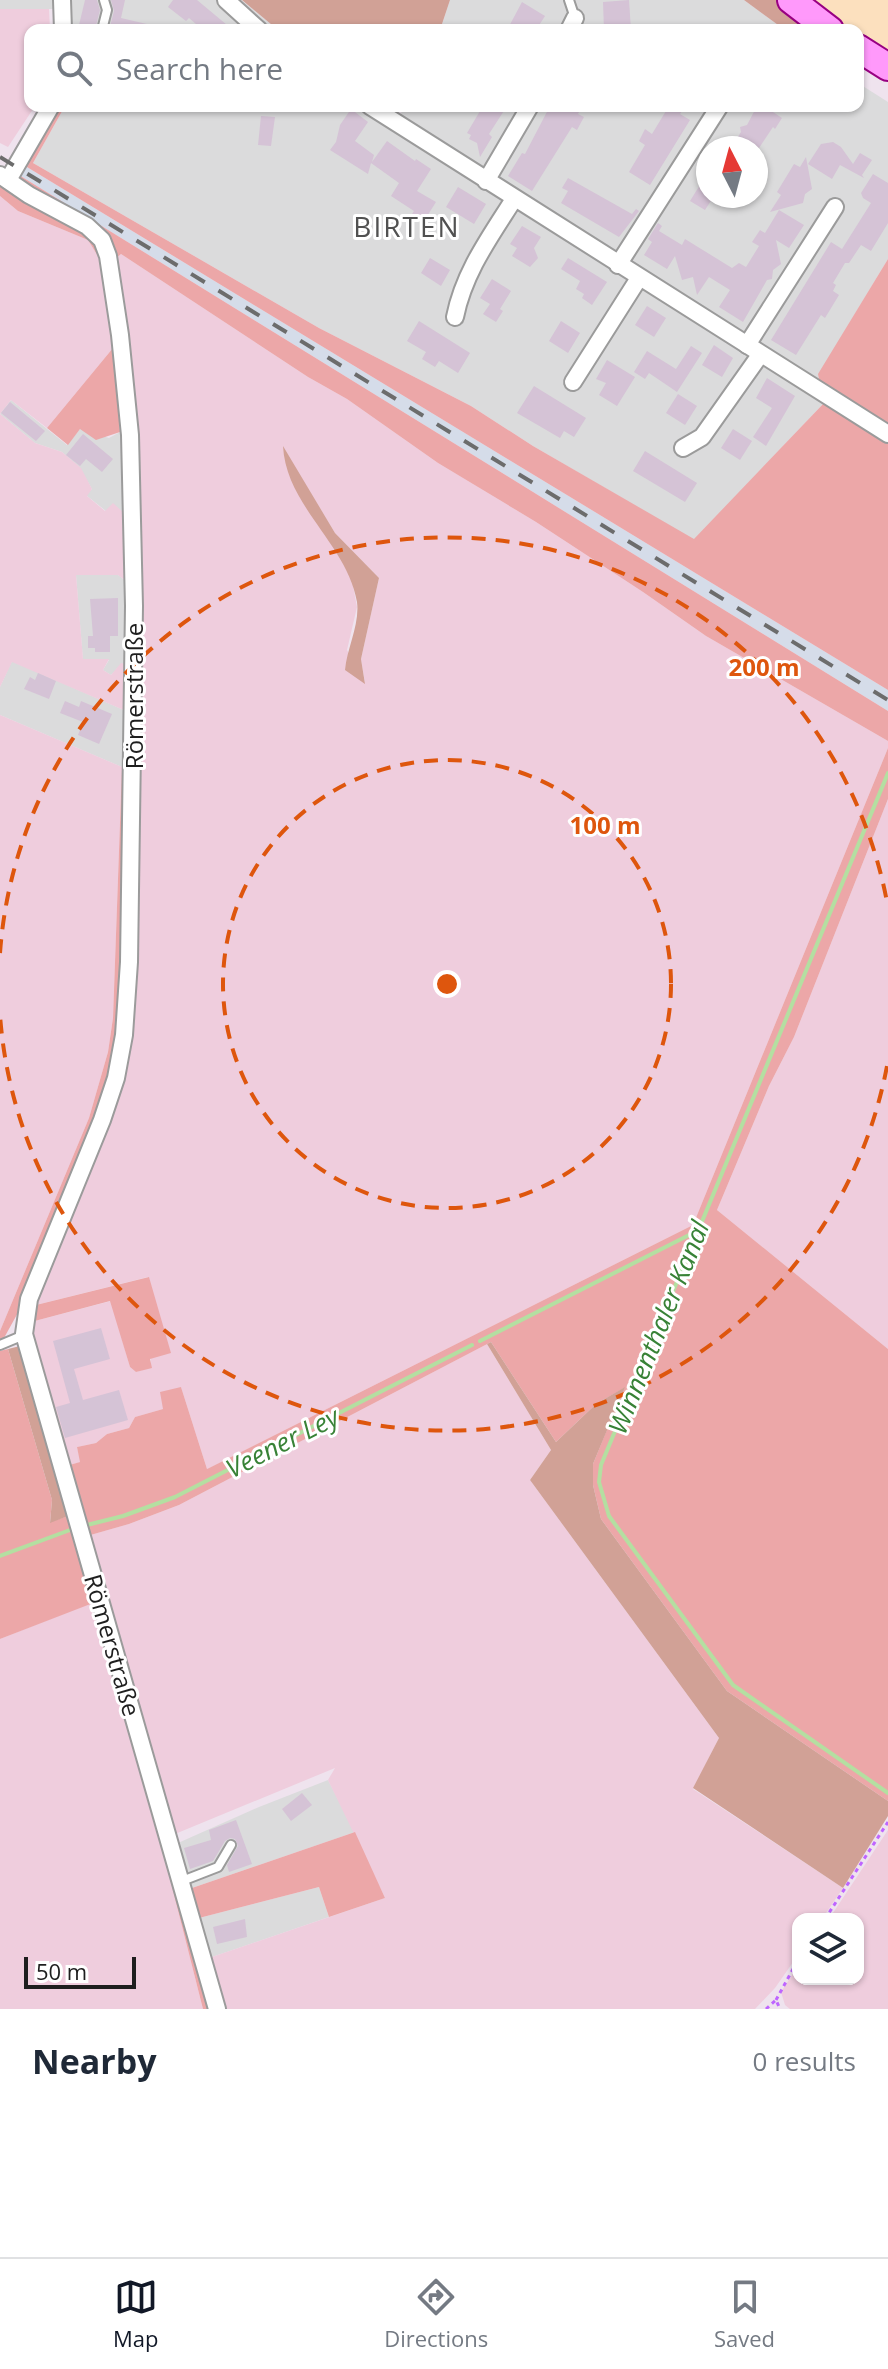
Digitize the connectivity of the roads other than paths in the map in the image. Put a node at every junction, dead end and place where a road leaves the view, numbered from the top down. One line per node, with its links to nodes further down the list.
1 (62, 0): 6 (street)
2 (104, 0): 7 (lane)
3 (226, 0): 8 (street)
4 (569, 0): 9 (lane)
5 (791, 0): 10 (main road)
6 (63, 24)
7 (104, 24)
8 (252, 24)
9 (572, 24)
10 (822, 24)
11 (864, 52): 12 (main road)
12 (888, 67)
13 (47, 112): 17 (street, Römerstraße)
14 (379, 112): 18 (street)
15 (526, 112): 18 (street)
16 (716, 112): 21 (street)
17 (4, 178): 28 (street, Römerstraße)
18 (486, 181): 19 (street)
19 (514, 199): 21 (street); 23 (street)
20 (835, 207): 24 (street)
21 (618, 265): 22 (street)
22 (639, 278): 24 (street); 25 (street)
23 (455, 317)
24 (754, 350): 26 (street); 27 (street)
25 (573, 382)
26 (888, 434)
27 (683, 448)
28 (24, 1334): 29 (lane); 31 (street, Römerstraße)
29 (0, 1345)
30 (231, 1845): 31 (lane)
31 (182, 1881): 32 (street, Römerstraße)
32 (217, 2009)

